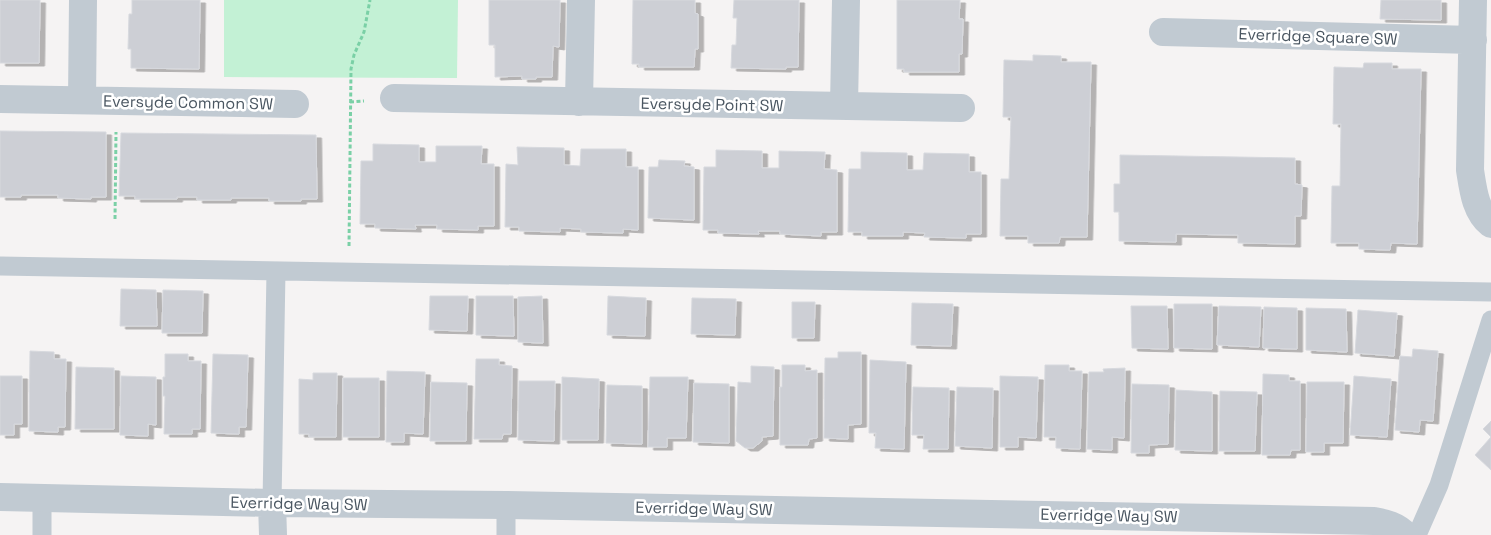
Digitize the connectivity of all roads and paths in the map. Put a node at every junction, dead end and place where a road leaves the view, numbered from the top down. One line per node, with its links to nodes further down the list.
1 (84, 0): 10 (street, Eversyde Common SW)
2 (370, 0): 20 (path)
3 (581, 0): 12 (street)
4 (846, 0): 14 (street)
5 (1473, 0): 7 (street)
6 (1164, 32): 7 (street, Everridge Square SW)
7 (1472, 40): 17 (street)
8 (394, 98): 12 (street, Eversyde Point SW)
9 (0, 100): 10 (street, Eversyde Common SW)
10 (82, 100): 11 (street, Eversyde Common SW)
11 (116, 102): 13 (street, Eversyde Common SW); 16 (path)
12 (579, 102): 14 (street, Eversyde Point SW)
13 (295, 104)
14 (844, 106): 15 (street, Eversyde Point SW)
15 (961, 108)
16 (115, 219)
17 (1491, 224)
18 (0, 266): 19 (lane)
19 (276, 271): 20 (lane); 25 (lane)
20 (348, 272): 21 (lane)
21 (1491, 292)
22 (1491, 320): 32 (lane)
23 (0, 496): 24 (street, Everridge Way SW)
24 (42, 497): 25 (street, Everridge Way SW); 28 (lane)
25 (272, 503): 26 (street, Everridge Way SW); 29 (street)
26 (506, 505): 27 (street, Everridge Way SW); 30 (lane)
27 (1202, 526): 31 (street, Everridge Way SW)
28 (42, 535)
29 (273, 535)
30 (506, 535)
31 (1405, 535)
32 (1417, 535)

